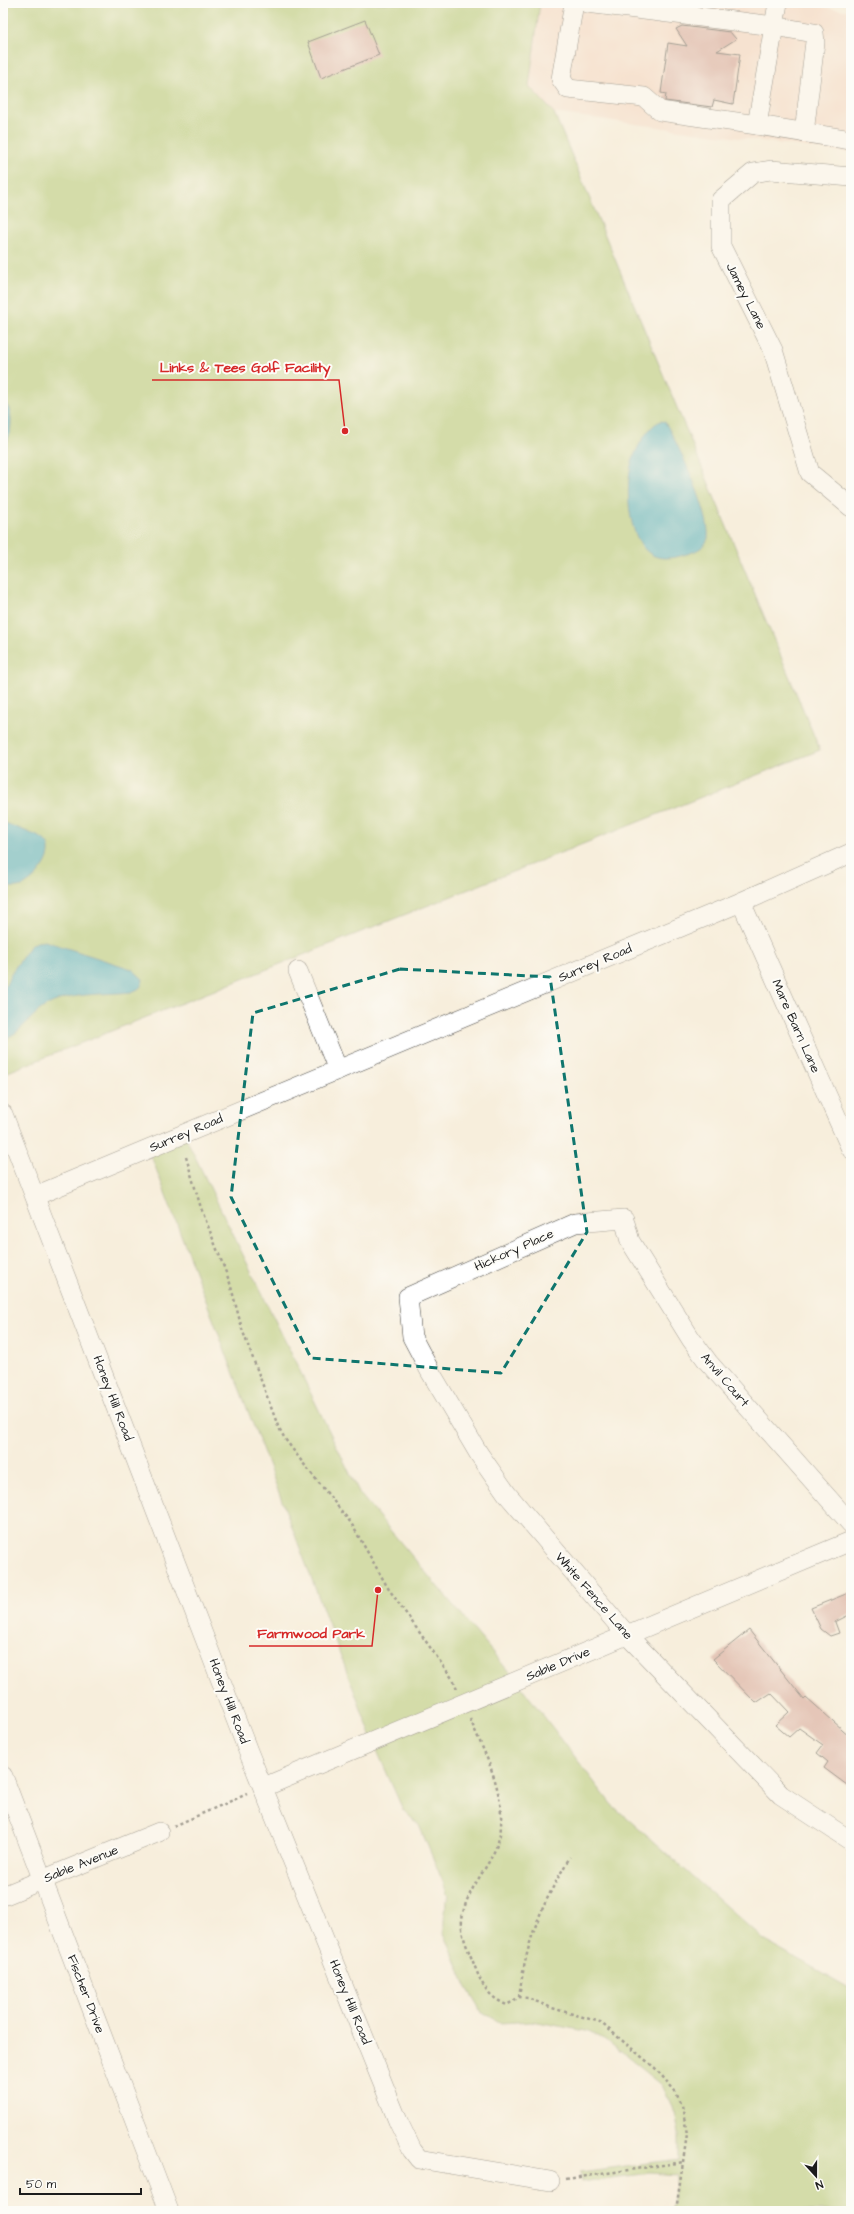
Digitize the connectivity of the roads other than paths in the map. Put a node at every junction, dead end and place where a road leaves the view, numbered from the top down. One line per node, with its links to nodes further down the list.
1 (574, 3): 5 (street)
2 (588, 3): 4 (street)
3 (778, 3): 4 (street)
4 (774, 26): 5 (street); 6 (street)
5 (757, 125): 6 (street)
6 (804, 133): 7 (street)
7 (851, 140)
8 (851, 177): 9 (street, Jamey Lane)
9 (851, 507)
10 (851, 853): 11 (street, Surrey Road)
11 (741, 902): 13 (street, Surrey Road); 15 (street, Mare Barn Lane)
12 (298, 971): 13 (street)
13 (338, 1070): 16 (street, Surrey Road)
14 (3, 1114): 16 (street, Honey Hill Road)
15 (851, 1149)
16 (35, 1196): 23 (street, Honey Hill Road)
17 (624, 1219): 18 (street, Hickory Place); 19 (street, Anvil Court)
18 (408, 1297): 21 (street, White Fence Lane)
19 (851, 1524)
20 (851, 1541): 21 (street, Sable Drive)
21 (627, 1635): 23 (street, Sable Drive); 25 (street, White Fence Lane)
22 (3, 1776): 26 (street, Fischer Drive)
23 (264, 1787): 28 (street, Honey Hill Road)
24 (159, 1832): 26 (street, Sable Avenue)
25 (851, 1841)
26 (42, 1880): 27 (street, Sable Avenue); 29 (street, Fischer Drive)
27 (3, 1896)
28 (550, 2181)
29 (169, 2211)

